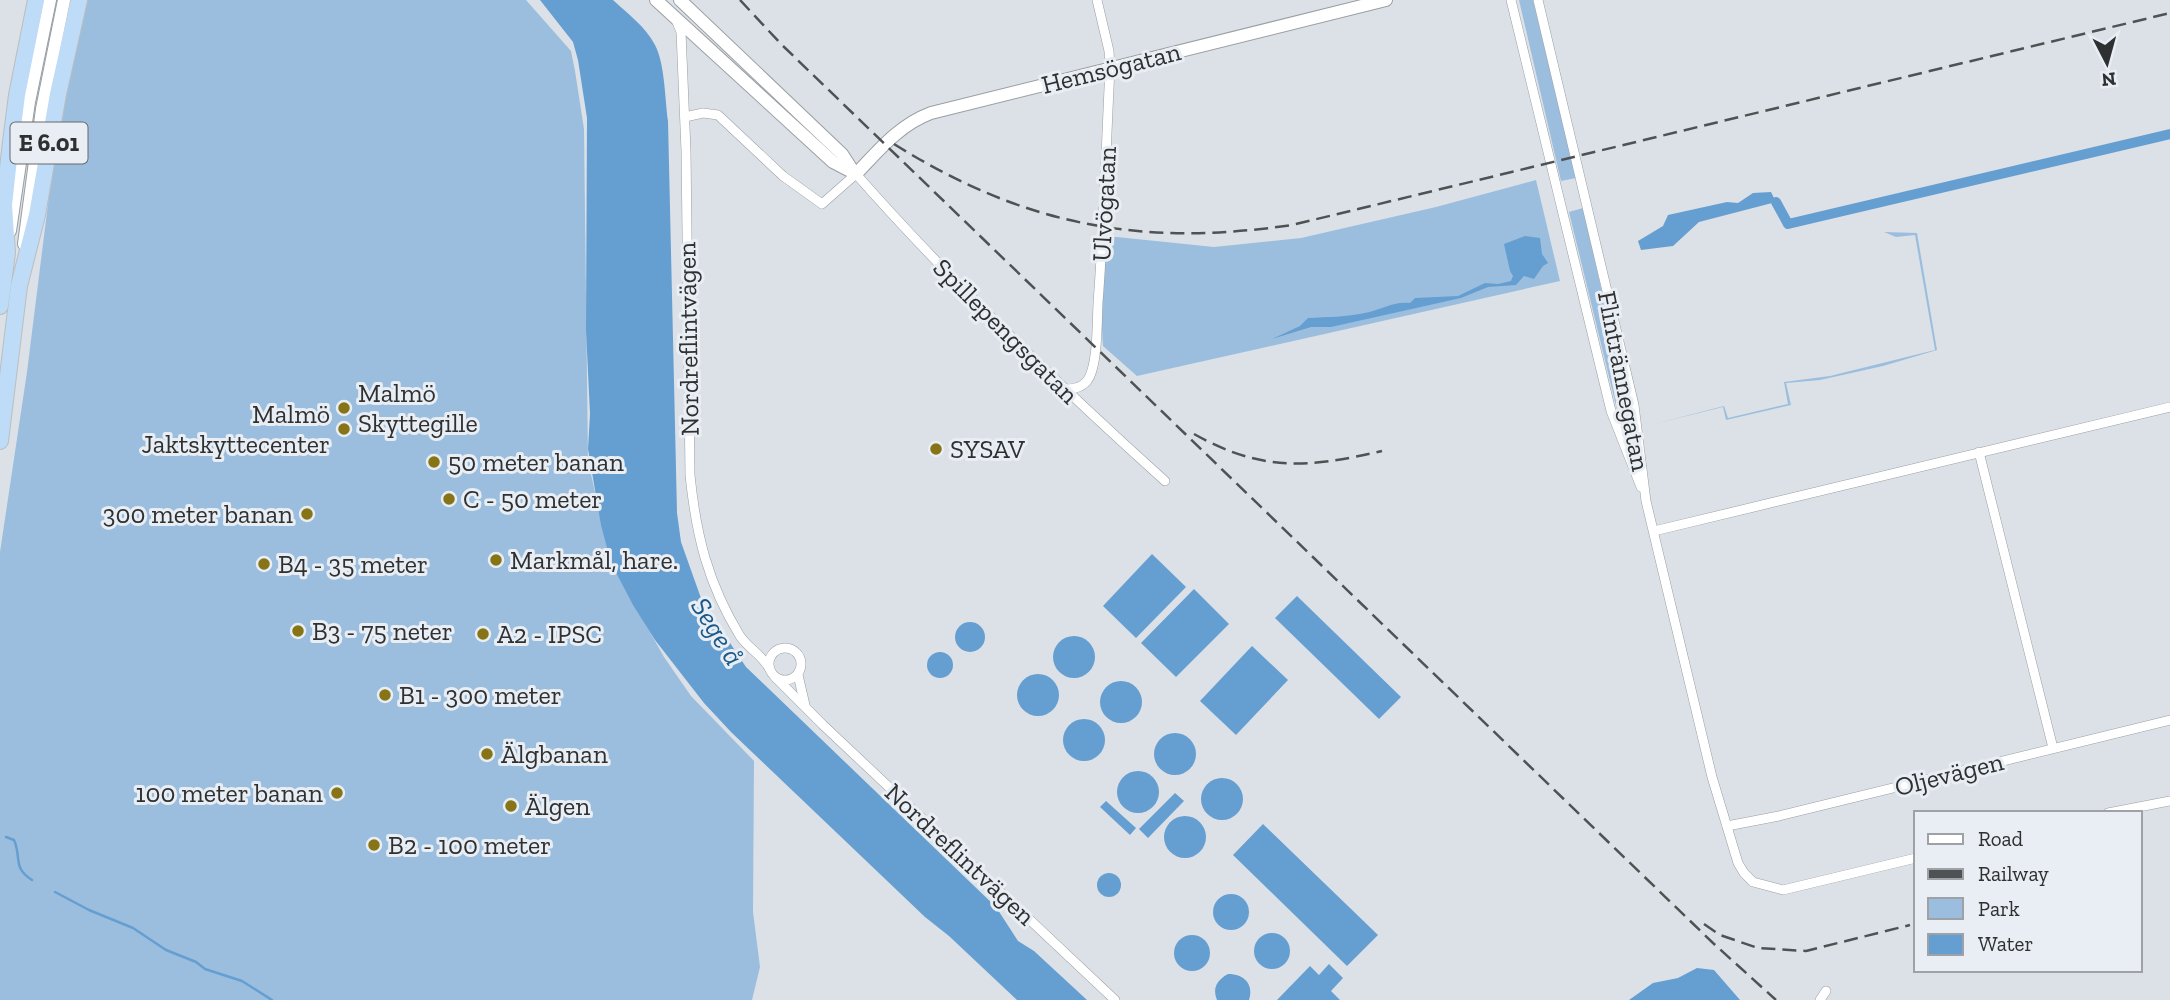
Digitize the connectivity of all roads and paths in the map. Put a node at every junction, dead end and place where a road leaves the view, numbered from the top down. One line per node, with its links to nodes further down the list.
1 (36, 0): 17 (highway, E 6.01)
2 (50, 0): 17 (street)
3 (64, 0): 18 (street)
4 (79, 0): 18 (highway, E 6.01)
5 (656, 0): 13 (street, Spillepengsgatan)
6 (680, 0): 12 (street, Spillepengsgatan)
7 (691, 0): 12 (street)
8 (1097, 0): 14 (street, Ulvögatan)
9 (1386, 0): 14 (street, Hemsögatan)
10 (1511, 0): 25 (street, Flintrännegatan)
11 (1538, 0): 25 (street, Flintrännegatan)
12 (696, 15): 16 (street, Spillepengsgatan)
13 (676, 20): 15 (street, Nordreflintvägen); 16 (street, Spillepengsgatan)
14 (1110, 68): 16 (street, Hemsögatan); 20 (street, Ulvögatan)
15 (685, 117): 16 (street); 27 (street, Nordreflintvägen)
16 (856, 174): 20 (street, Spillepengsgatan)
17 (7, 253): 19 (highway, E 6.01)
18 (19, 286): 22 (highway, E 6.01)
19 (0, 306)
20 (1062, 389): 24 (street, Spillepengsgatan)
21 (2170, 407): 23 (street)
22 (0, 441)
23 (1979, 452): 26 (street); 34 (street)
24 (1165, 481)
25 (1646, 501): 26 (street)
26 (1654, 531): 37 (street)
27 (750, 646): 28 (street); 29 (street, Nordreflintvägen)
28 (778, 649): 29 (street); 30 (street)
29 (769, 668): 31 (street)
30 (798, 675): 31 (street); 32 (street)
31 (775, 677): 32 (street, Nordreflintvägen)
32 (805, 707): 39 (street, Nordreflintvägen)
33 (2170, 719): 34 (street, Oljevägen)
34 (2053, 748): 37 (street, Oljevägen)
35 (2170, 801): 36 (street)
36 (2118, 811)
37 (1727, 826): 38 (street)
38 (1914, 858)
39 (1115, 1000)

